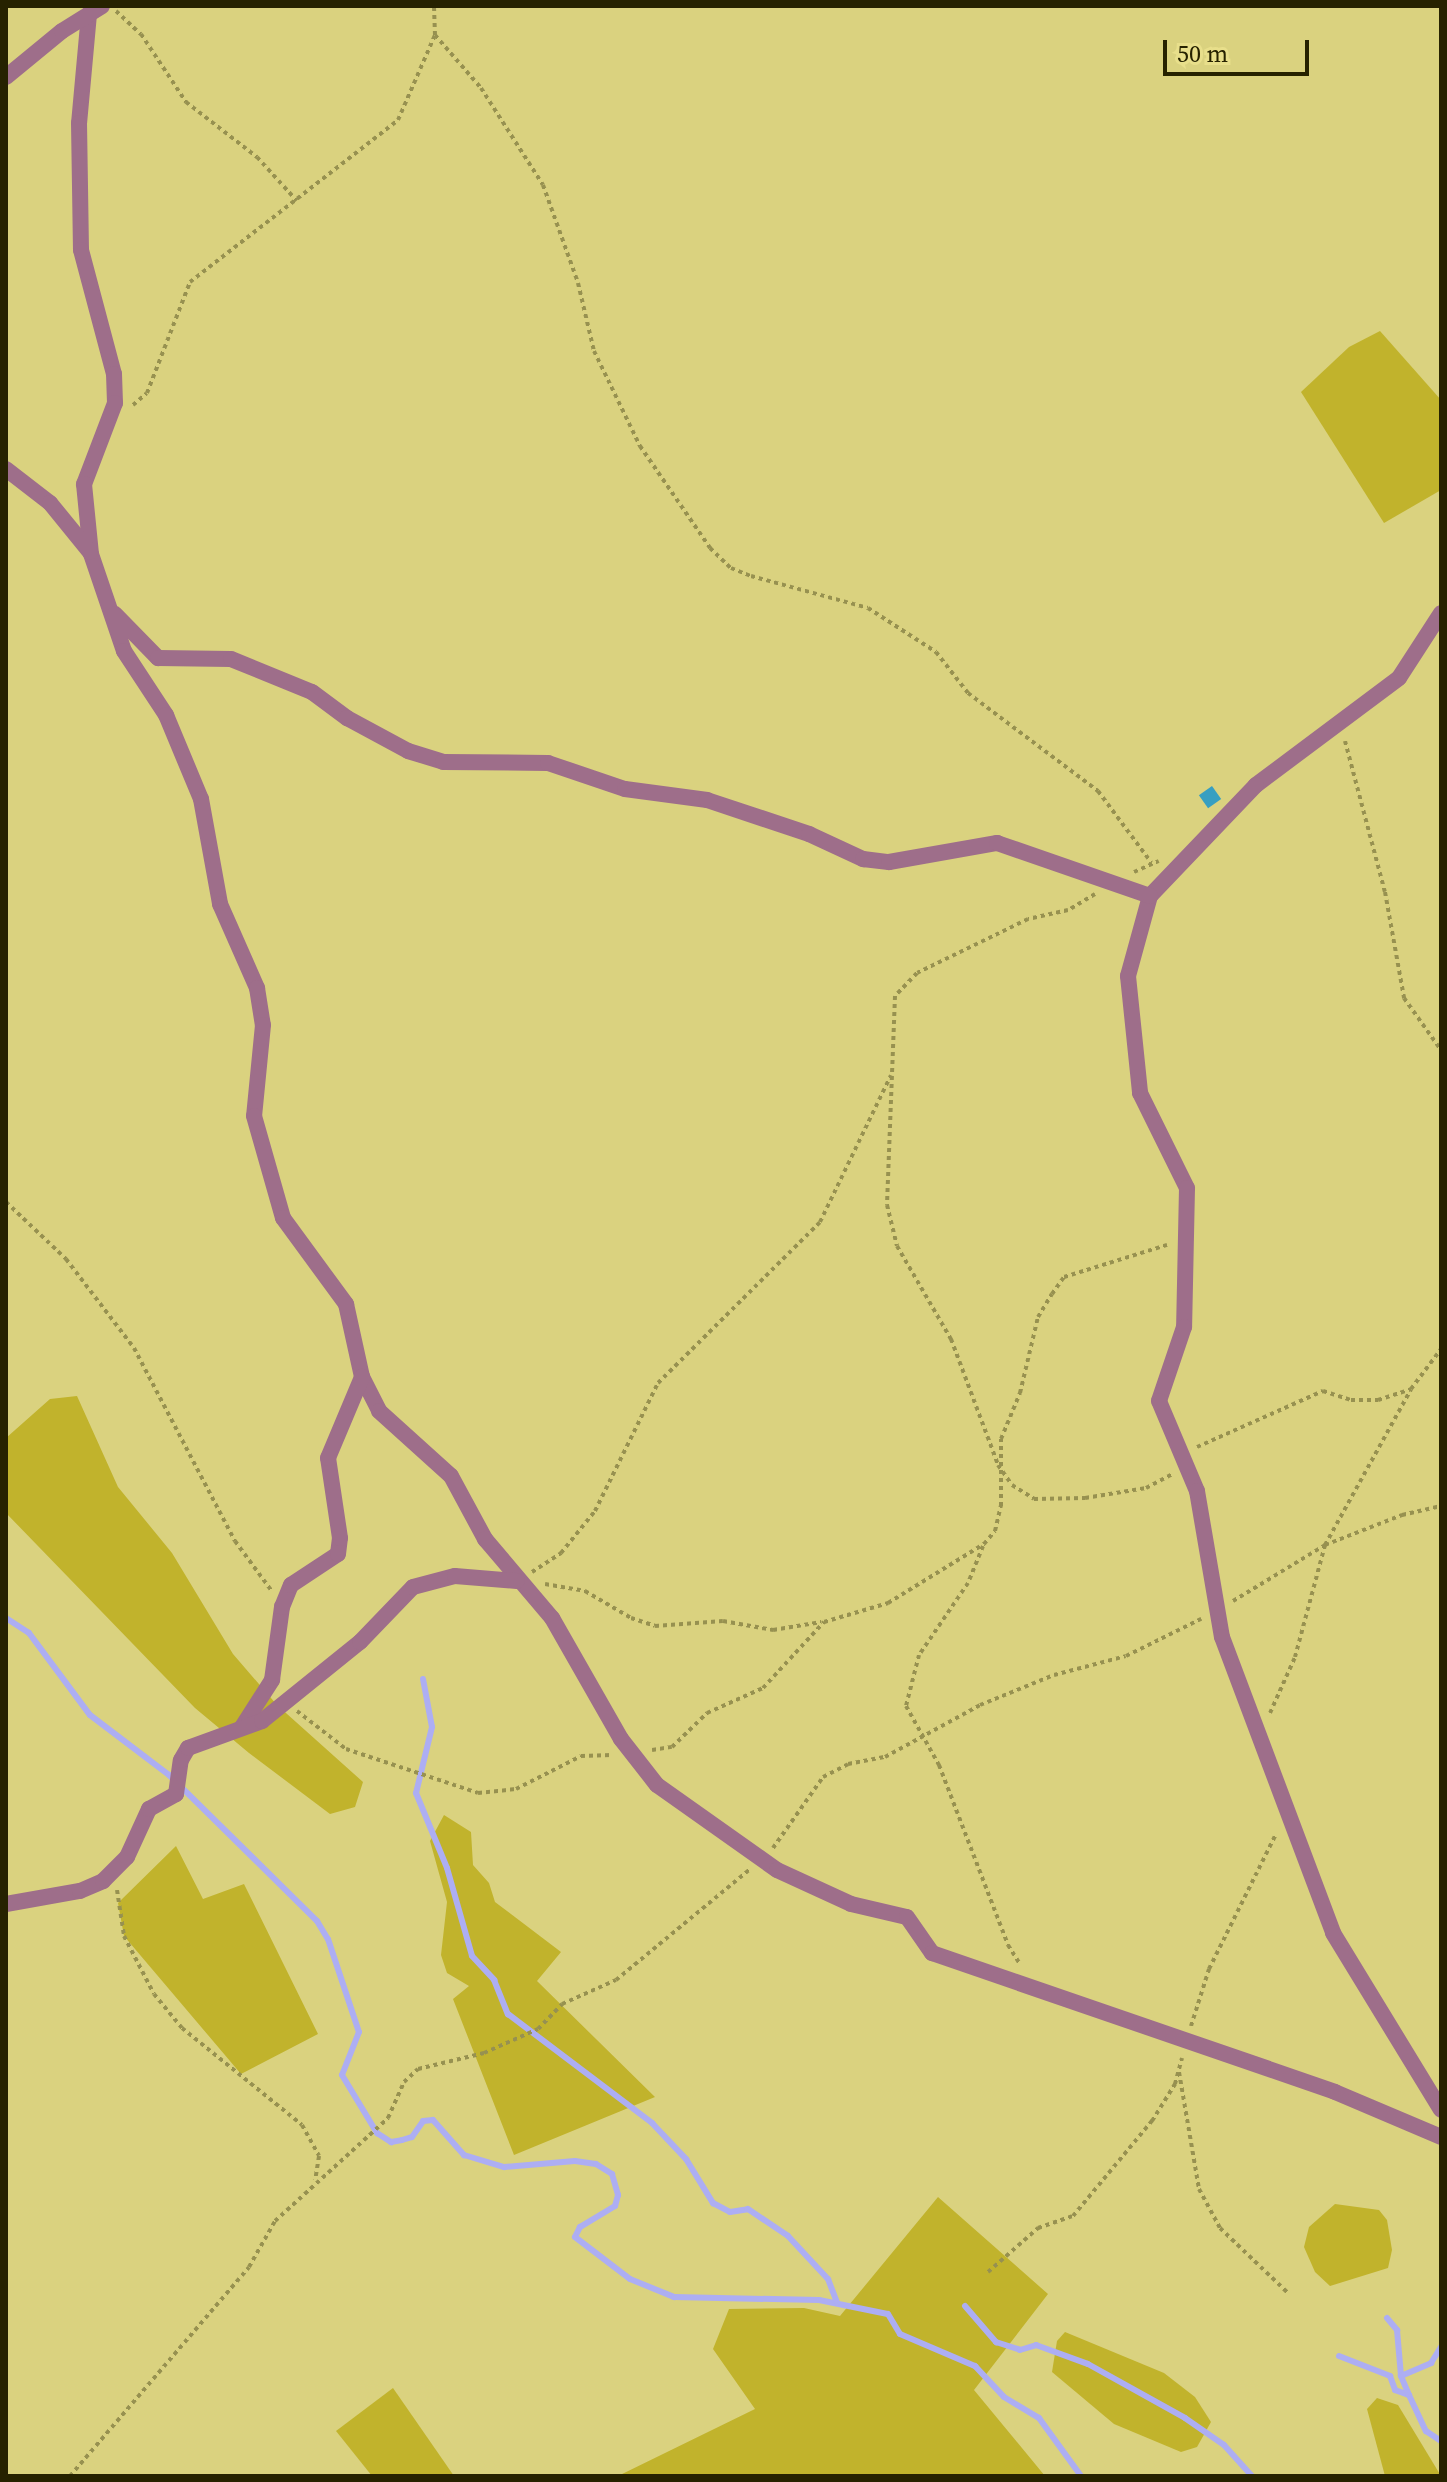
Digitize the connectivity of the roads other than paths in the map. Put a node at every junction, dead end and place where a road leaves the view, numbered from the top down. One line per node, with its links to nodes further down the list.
1 (96, 10): 2 (street); 4 (street)
2 (6, 77)
3 (6, 469): 4 (street)
4 (91, 554): 5 (street)
5 (110, 607): 7 (street); 8 (street)
6 (1441, 613): 7 (street)
7 (1150, 896): 12 (street)
8 (362, 1377): 9 (street); 10 (street)
9 (517, 1581): 10 (street); 13 (street)
10 (242, 1727): 11 (street)
11 (6, 1904)
12 (1441, 2110)
13 (1441, 2137)

